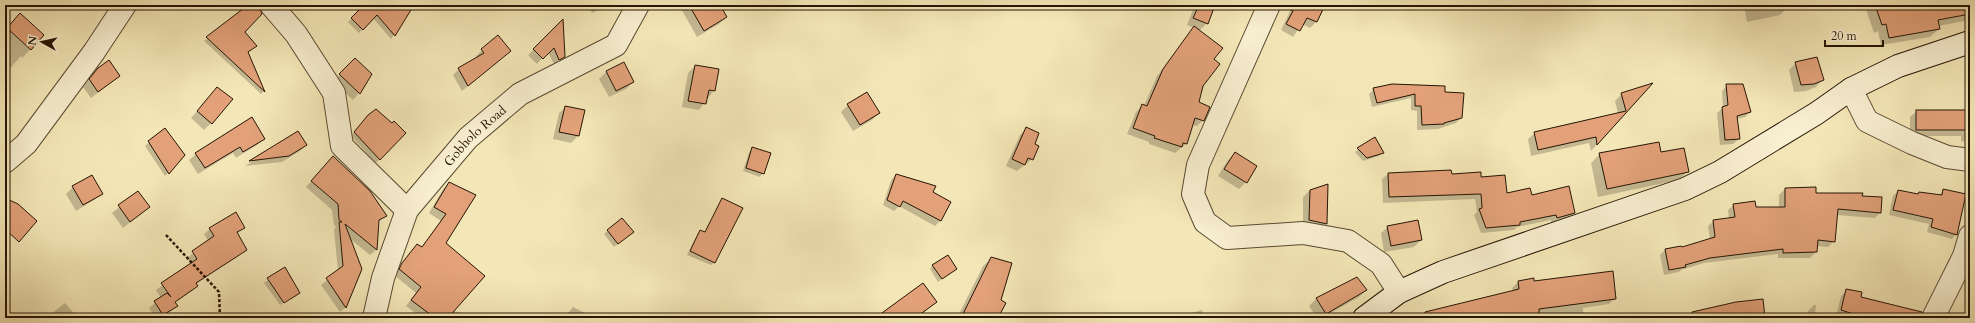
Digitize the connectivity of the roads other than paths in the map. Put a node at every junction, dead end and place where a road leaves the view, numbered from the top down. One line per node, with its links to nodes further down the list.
1 (125, 5): 8 (street)
2 (271, 5): 9 (street)
3 (638, 5): 9 (street, Gobholo Road)
4 (1269, 5): 11 (street)
5 (1970, 42): 6 (street)
6 (1851, 89): 7 (street); 11 (street)
7 (1970, 160)
8 (5, 162)
9 (407, 210): 12 (street, Gobholo Road)
10 (1970, 236): 14 (street)
11 (1400, 292): 13 (street)
12 (374, 318)
13 (1364, 318)
14 (1933, 318)

